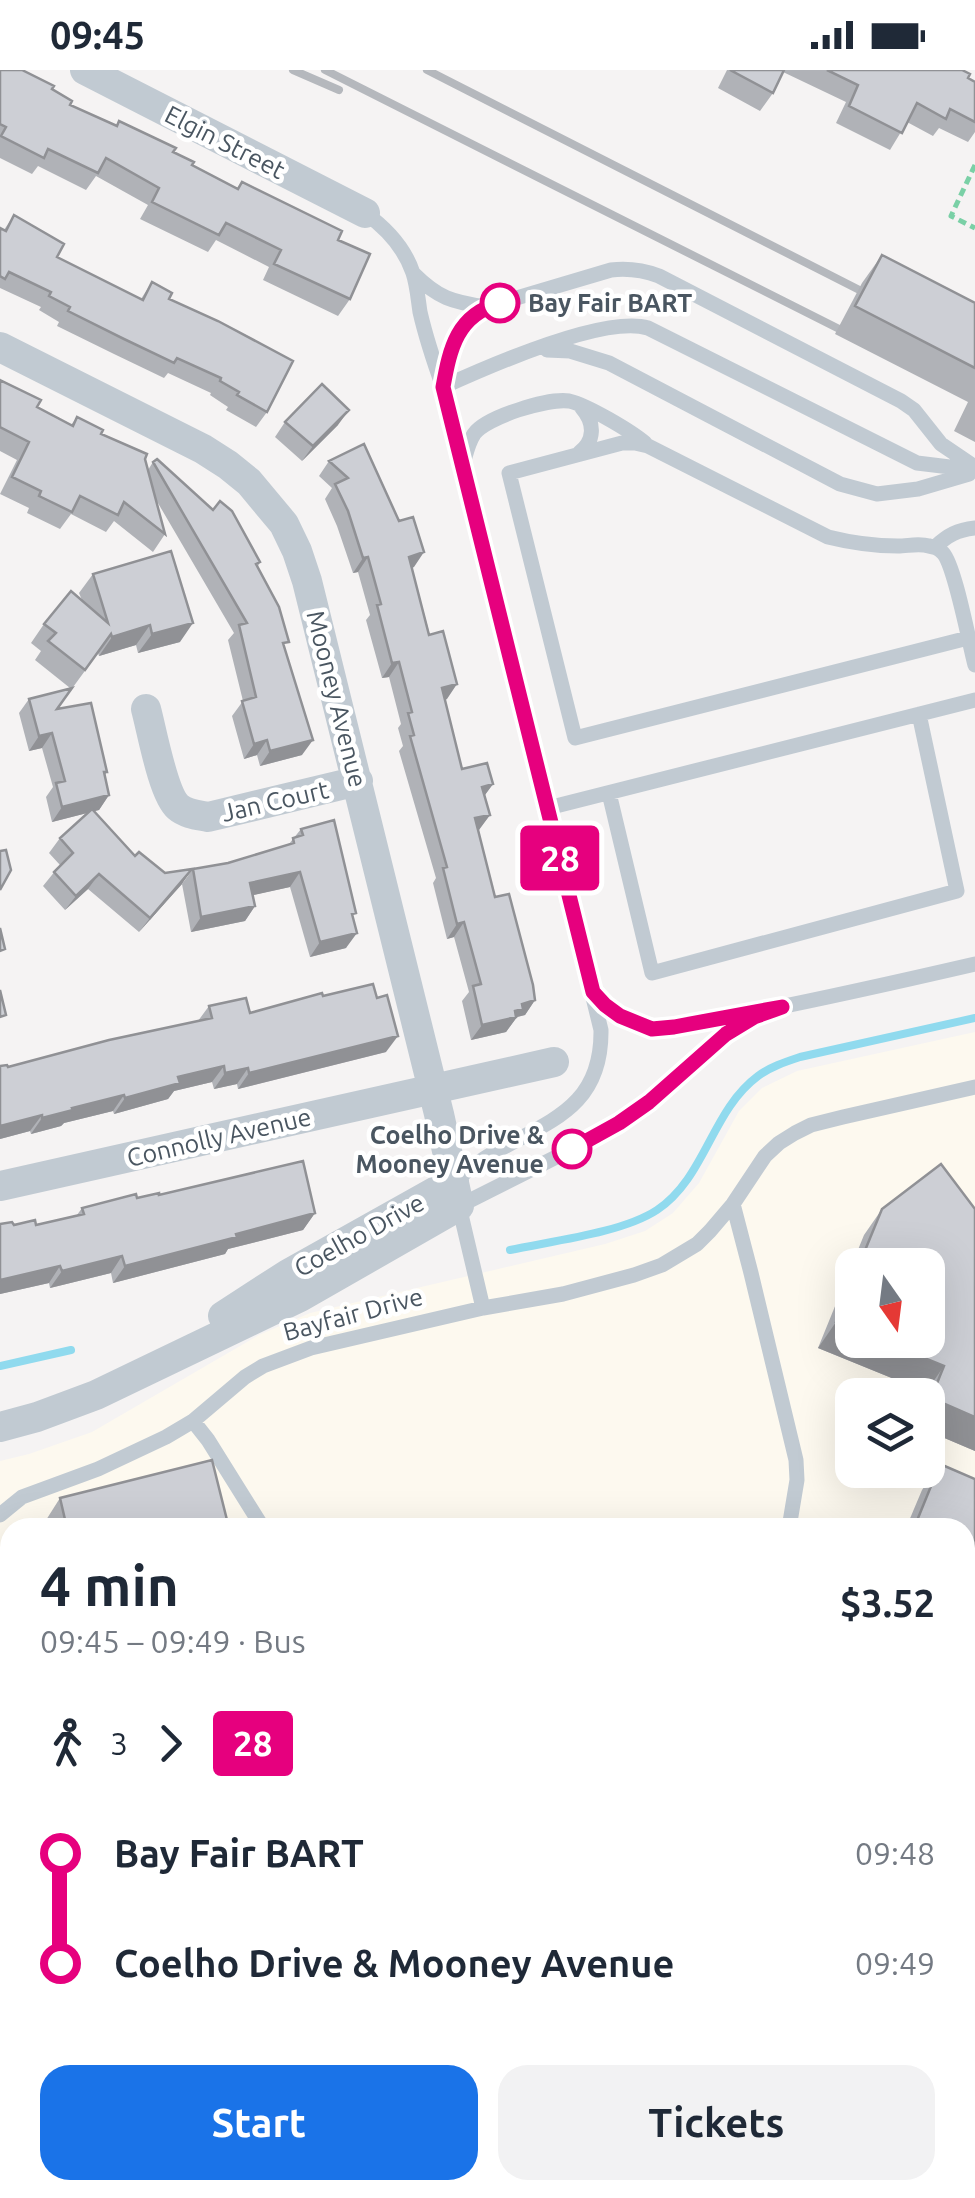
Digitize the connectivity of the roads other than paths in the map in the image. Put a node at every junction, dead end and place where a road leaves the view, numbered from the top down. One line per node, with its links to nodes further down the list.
1 (85, 70): 2 (street, Elgin Street)
2 (365, 213): 3 (lane)
3 (414, 274): 4 (lane); 7 (lane)
4 (486, 307): 7 (lane); 12 (lane)
5 (0, 346): 20 (street, Mooney Avenue)
6 (533, 350): 7 (lane); 12 (lane); 12 (lane)
7 (443, 387): 11 (lane)
8 (580, 405): 9 (lane); 10 (lane); 11 (lane)
9 (648, 446): 10 (lane); 14 (lane)
10 (576, 456): 15 (lane)
11 (462, 468): 22 (lane)
12 (975, 470)
13 (975, 528): 14 (lane)
14 (935, 546): 15 (lane)
15 (968, 638): 16 (lane)
16 (975, 665)
17 (975, 700): 19 (lane)
18 (146, 709): 20 (street, Jan Court)
19 (919, 714): 21 (lane); 21 (lane)
20 (358, 782): 28 (street, Mooney Avenue)
21 (608, 793): 22 (lane)
22 (548, 808): 24 (lane)
23 (975, 964): 25 (lane, Coelho Drive)
24 (593, 992): 25 (lane, Coelho Drive); 30 (lane, Coelho Drive)
25 (782, 1007): 30 (lane, Coelho Drive)
26 (554, 1062): 28 (street, Connolly Avenue)
27 (975, 1087): 31 (lane, Bayfair Drive)
28 (433, 1089): 29 (street, Connolly Avenue); 30 (street, Mooney Avenue)
29 (0, 1186)
30 (456, 1194): 32 (lane); 34 (street, Coelho Drive)
31 (732, 1204): 32 (lane, Bayfair Drive); 37 (lane)
32 (483, 1308): 33 (lane, Bayfair Drive)
33 (193, 1422): 35 (lane, Bayfair Drive); 36 (lane)
34 (0, 1426)
35 (0, 1515)
36 (257, 1518)
37 (790, 1518)

